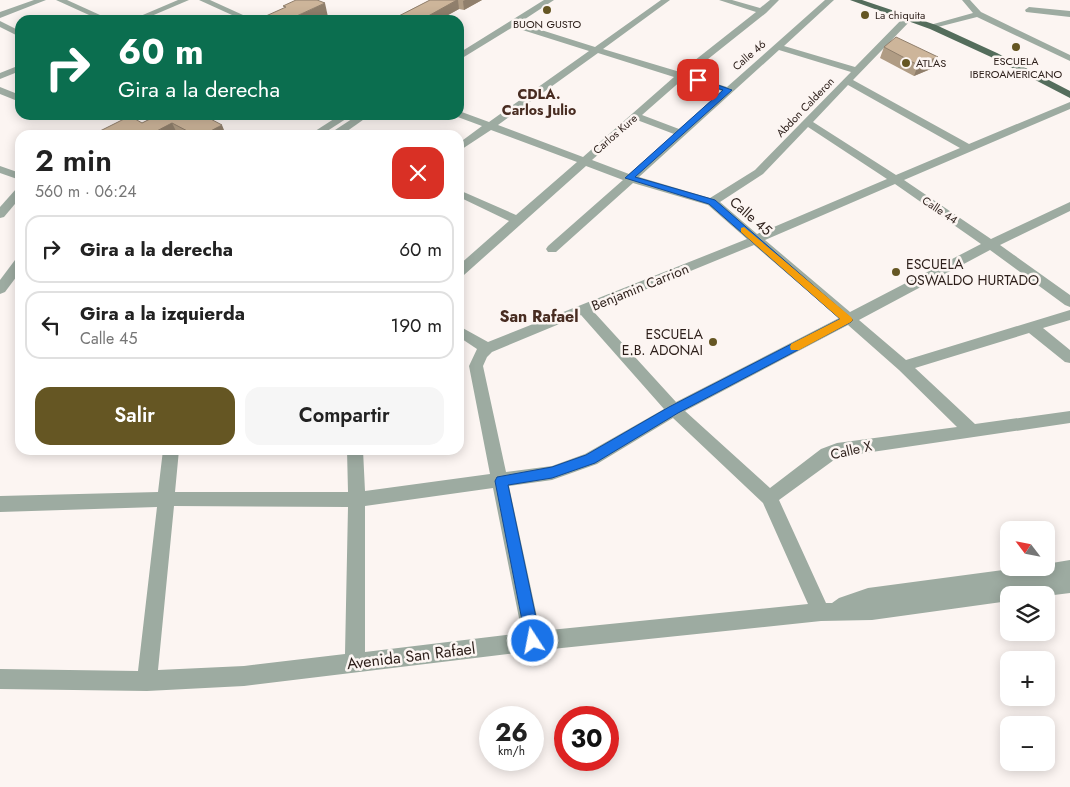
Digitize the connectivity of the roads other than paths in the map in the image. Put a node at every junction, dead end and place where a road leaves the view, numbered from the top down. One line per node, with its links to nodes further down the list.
1 (42, 0): 20 (street)
2 (60, 0): 17 (street)
3 (185, 0): 18 (street)
4 (203, 0): 19 (street)
5 (536, 0): 26 (street)
6 (550, 0): 23 (street)
7 (666, 0): 28 (street)
8 (723, 0): 14 (street)
9 (775, 0): 14 (street, Carlos Kure)
10 (830, 0): 27 (street, Calle 46)
11 (854, 0): 21 (main road)
12 (966, 0): 15 (street)
13 (1030, 10): 16 (street)
14 (763, 11): 33 (street, Carlos Kure)
15 (978, 14): 24 (street); 30 (street)
16 (1070, 14)
17 (95, 15)
18 (148, 15)
19 (238, 15)
20 (0, 16)
21 (908, 18): 24 (main road); 32 (street, Abdon Calderon)
22 (0, 24): 25 (street)
23 (512, 24): 28 (street); 29 (street)
24 (933, 27): 38 (main road)
25 (15, 32)
26 (464, 44)
27 (777, 47): 32 (street); 37 (street, Calle 46)
28 (596, 50): 33 (street); 46 (street)
29 (464, 54)
30 (1070, 58)
31 (15, 70): 34 (street)
32 (858, 71): 35 (street, Abdon Calderon)
33 (682, 75): 37 (street); 42 (street, Carlos Kure)
34 (0, 76)
35 (848, 81): 45 (street, Abdon Calderon); 51 (street)
36 (0, 90): 39 (street)
37 (728, 90): 49 (street, Calle 46)
38 (1070, 94)
39 (15, 97)
40 (1070, 105): 51 (street, Benjamin Carrion)
41 (464, 116): 46 (street, Calle 45)
42 (635, 116): 49 (street); 52 (street, Carlos Kure)
43 (339, 120): 47 (street)
44 (357, 120): 48 (street)
45 (807, 122): 56 (street, Calle 44); 59 (street, Abdon Calderon)
46 (489, 126): 50 (street); 52 (street, Calle 45)
47 (322, 130)
48 (341, 130)
49 (680, 133): 55 (street, Calle 46)
50 (464, 144)
51 (967, 148): 56 (street, Benjamin Carrion)
52 (582, 162): 55 (street, Calle 45); 62 (street, Carlos Kure)
53 (0, 169): 54 (street)
54 (15, 175)
55 (629, 178): 59 (street, Calle 45); 65 (street, Calle 46)
56 (895, 180): 63 (street, Benjamin Carrion); 64 (street, Calle 44)
57 (464, 195): 62 (street)
58 (15, 197): 61 (street)
59 (712, 202): 63 (street, Calle 45)
60 (1070, 207): 64 (street)
61 (0, 214)
62 (517, 220): 66 (street, Carlos Kure)
63 (755, 240): 70 (street, Benjamin Carrion); 72 (street, Calle 45)
64 (990, 245): 69 (street, Calle 44); 72 (street)
65 (552, 249)
66 (464, 268)
67 (15, 270): 68 (street)
68 (0, 289)
69 (1070, 302)
70 (584, 310): 75 (street, Benjamin Carrion); 78 (street)
71 (1070, 315): 73 (street)
72 (848, 320): 77 (street, Calle 45); 78 (street)
73 (1032, 327): 76 (street); 77 (street)
74 (464, 333): 75 (street)
75 (487, 348): 83 (street)
76 (1070, 358)
77 (904, 366): 80 (street, Calle 45)
78 (674, 410): 83 (street); 84 (street)
79 (1070, 417): 80 (street, Calle X)
80 (971, 430): 84 (street, Calle X)
81 (171, 455): 85 (street)
82 (355, 455): 86 (street)
83 (501, 481): 86 (street); 91 (street)
84 (769, 498): 90 (street)
85 (167, 499): 86 (street); 87 (street); 94 (street)
86 (357, 500): 92 (street)
87 (0, 504)
88 (1070, 569): 90 (street, Avenida San Rafael)
89 (1070, 584): 90 (street, Avenida San Rafael)
90 (821, 612): 91 (street, Avenida San Rafael)
91 (533, 641): 92 (street, Avenida San Rafael)
92 (355, 662): 94 (street, Avenida San Rafael)
93 (0, 679): 94 (street, Avenida San Rafael)
94 (147, 681)

